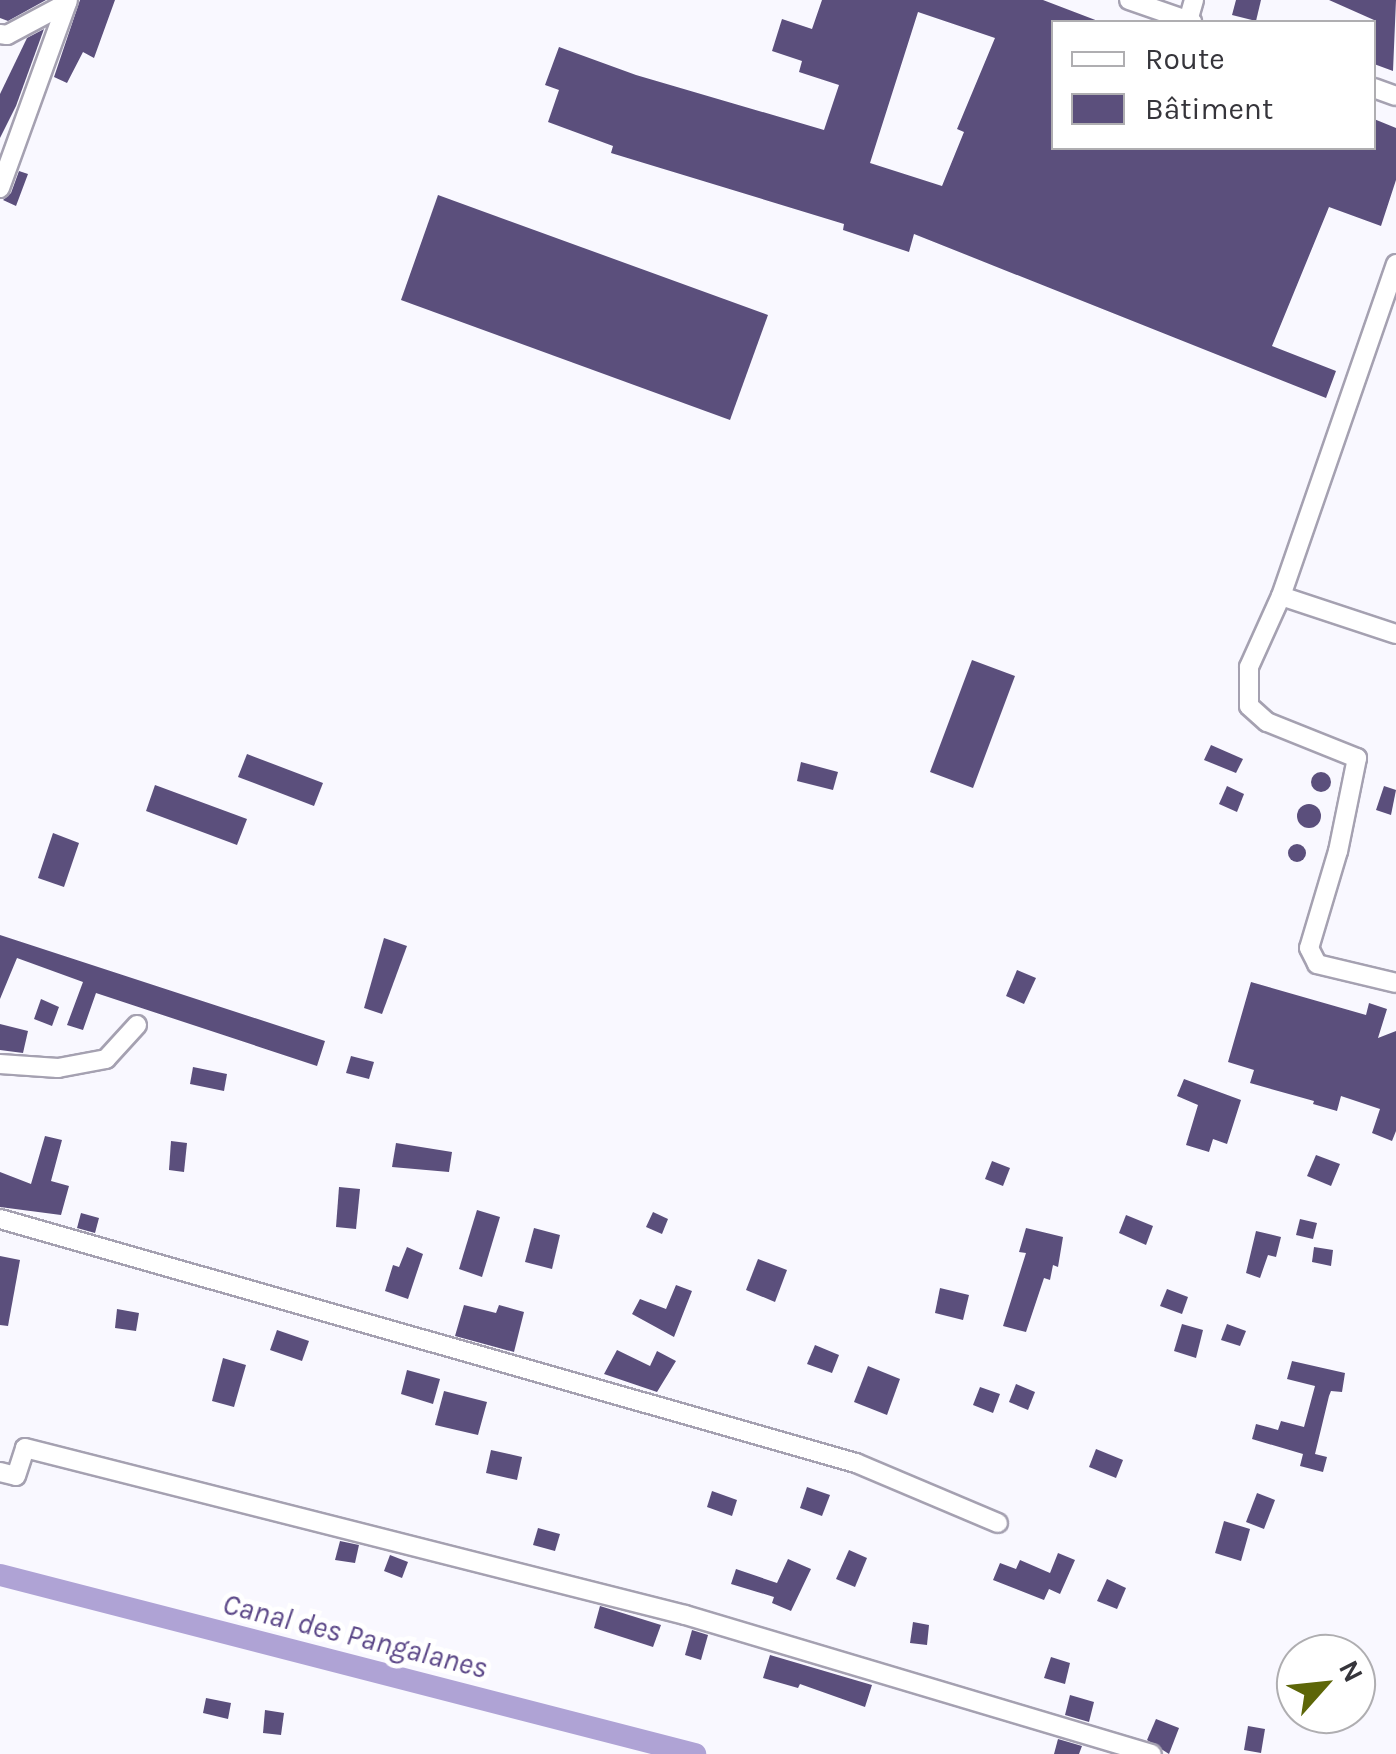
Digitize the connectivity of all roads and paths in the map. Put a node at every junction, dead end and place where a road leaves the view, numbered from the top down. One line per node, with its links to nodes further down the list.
1 (1129, 0): 3 (street)
2 (68, 2): 4 (street); 5 (street)
3 (1184, 20)
4 (0, 34)
5 (0, 188)
6 (1396, 264): 7 (street)
7 (1281, 596): 8 (street); 9 (street)
8 (1396, 634)
9 (1396, 983)
10 (138, 1026): 11 (street)
11 (0, 1064)
12 (0, 1219): 14 (street)
13 (0, 1472): 15 (street)
14 (998, 1523)
15 (1152, 1754)

